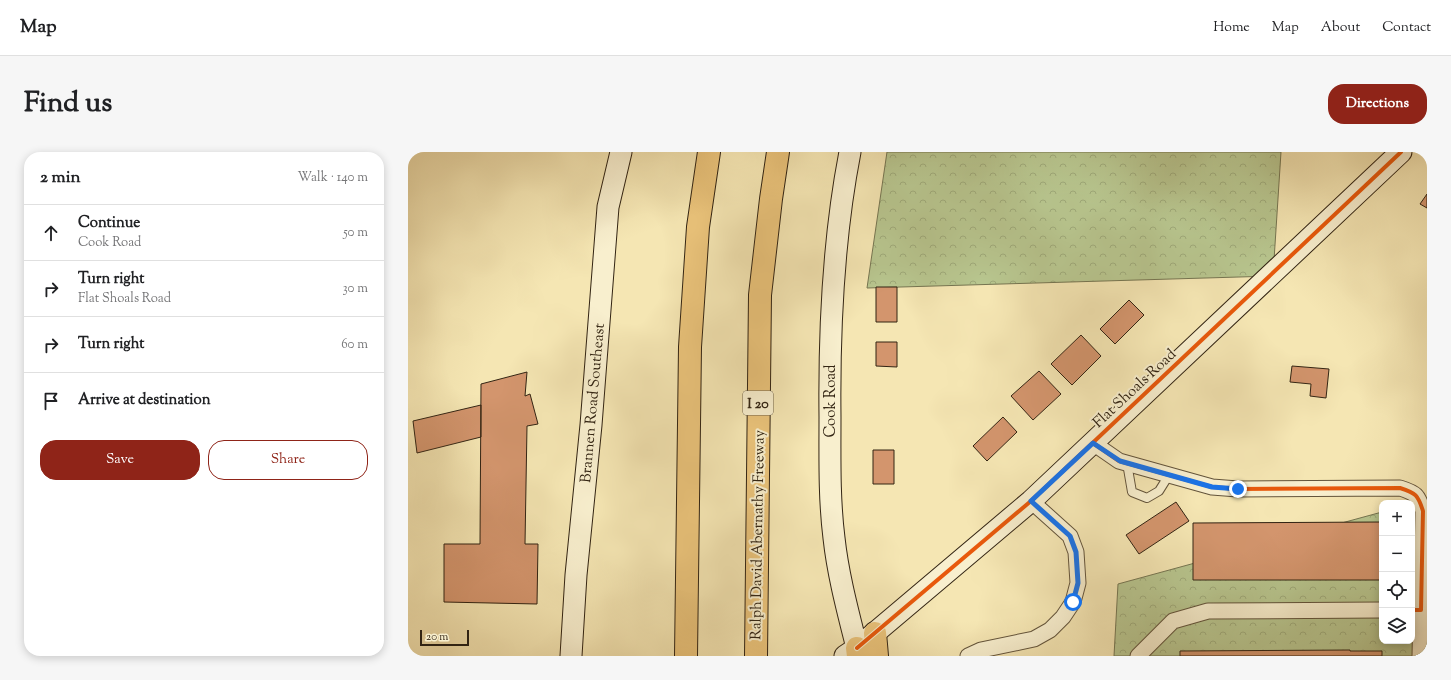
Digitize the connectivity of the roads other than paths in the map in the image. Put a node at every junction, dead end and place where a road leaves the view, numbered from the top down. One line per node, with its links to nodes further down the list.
1 (621, 152): 14 (main road, Brannen Road Southeast)
2 (709, 152): 15 (highway)
3 (778, 152): 16 (highway, Ralph David Abernathy Freeway / I 20)
4 (850, 152): 13 (main road, Cook Road)
5 (1401, 152): 6 (main road, Flat Shoals Road)
6 (1093, 443): 7 (street); 9 (main road, Flat Shoals Road)
7 (1127, 463): 8 (street); 8 (lane)
8 (1169, 475): 11 (street)
9 (1031, 501): 12 (main road, Flat Shoals Road); 18 (street)
10 (1379, 610): 19 (street)
11 (1416, 610): 20 (street)
12 (875, 633): 13 (main road, Flat Shoals Road); 17 (highway)
13 (853, 653)
14 (571, 656)
15 (686, 656)
16 (756, 656)
17 (877, 656)
18 (968, 656)
19 (1138, 656)
20 (1420, 656)

